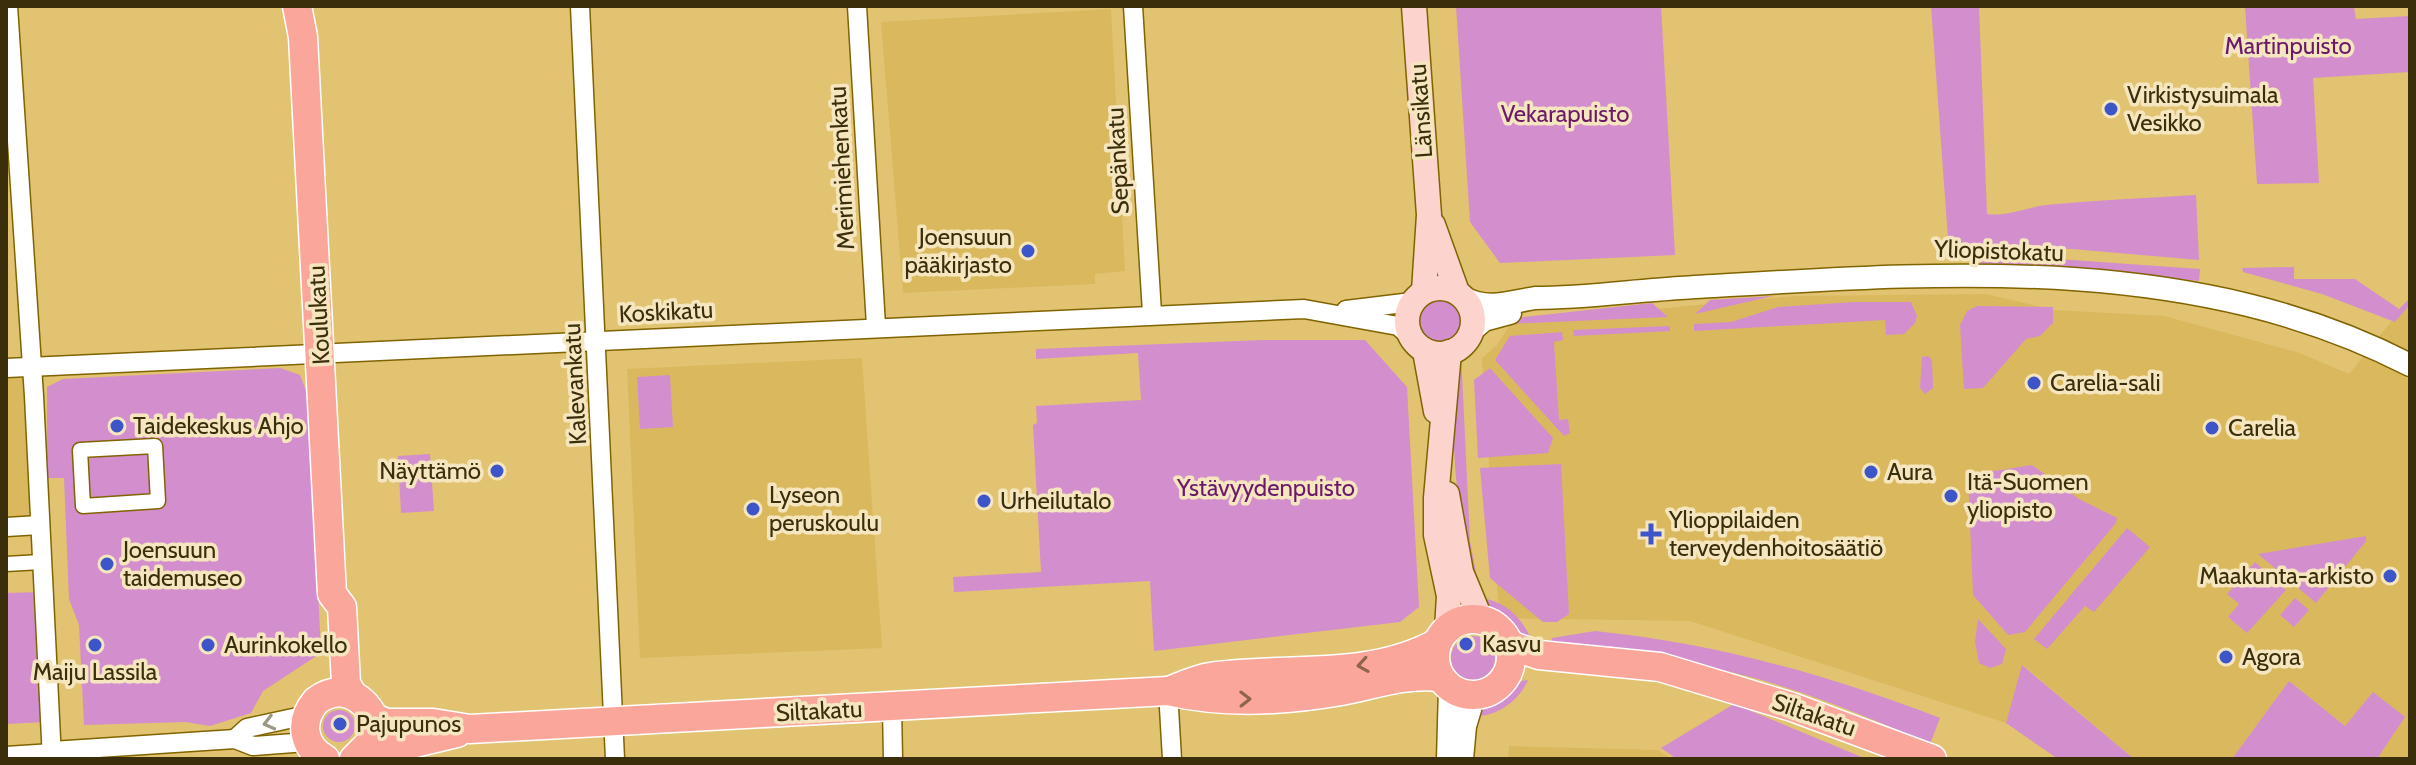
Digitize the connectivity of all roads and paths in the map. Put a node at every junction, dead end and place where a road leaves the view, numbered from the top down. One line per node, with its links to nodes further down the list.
1 (8, 6): 21 (street)
2 (297, 6): 8 (main road, Koulukatu)
3 (306, 6): 8 (main road, Koulukatu)
4 (580, 6): 17 (street, Kalevankatu)
5 (857, 6): 15 (street, Merimiehenkatu)
6 (1133, 6): 14 (street, Sepänkatu)
7 (1414, 6): 9 (main road, Länsikatu)
8 (303, 37): 19 (main road, Koulukatu)
9 (1429, 215): 10 (main road, Länsikatu); 11 (main road, Länsikatu)
10 (1461, 295): 11 (main road); 12 (street, Yliopistokatu); 16 (main road)
11 (1418, 297): 13 (street, Koskikatu); 18 (main road)
12 (1573, 298): 16 (street, Yliopistokatu); 20 (street, Yliopistokatu)
13 (1328, 311): 14 (street, Koskikatu); 18 (street, Koskikatu)
14 (1152, 313): 15 (street, Koskikatu)
15 (876, 326): 17 (street, Koskikatu)
16 (1472, 330): 18 (main road)
17 (596, 339): 19 (street, Koskikatu); 40 (street, Kalevankatu)
18 (1429, 347): 23 (main road)
19 (321, 352): 21 (street, Koskikatu); 29 (main road, Koulukatu)
20 (2410, 365)
21 (32, 367): 22 (street, Koskikatu); 25 (street)
22 (6, 368)
23 (1441, 460): 30 (main road); 31 (main road)
24 (158, 501): 24 (street)
25 (40, 525): 26 (street); 27 (street)
26 (6, 527)
27 (41, 562): 28 (street); 45 (street)
28 (6, 564)
29 (332, 594): 37 (main road, Koulukatu); 41 (main road, Koulukatu)
30 (1481, 620): 31 (main road); 32 (main road)
31 (1442, 636): 35 (main road); 36 (main road, Siltakatu, one-way to 36)
32 (1509, 645): 33 (main road); 34 (main road, Siltakatu)
33 (1504, 679): 34 (main road, Siltakatu); 35 (main road)
34 (1694, 680): 47 (main road, Siltakatu)
35 (1455, 687): 36 (main road, Siltakatu, one-way to 35); 51 (street); 52 (street)
36 (1168, 691): 38 (main road, Siltakatu); 50 (street)
37 (352, 694): 39 (main road); 41 (main road)
38 (892, 707): 40 (main road, Siltakatu); 49 (street)
39 (374, 718): 42 (main road, Siltakatu); 46 (main road)
40 (614, 722): 42 (main road, Siltakatu); 48 (street, Kalevankatu)
41 (315, 728): 43 (street); 43 (street, one-way to 43)
42 (470, 729): 46 (main road, Siltakatu)
43 (235, 739): 45 (street)
44 (6, 754): 45 (street)
45 (52, 755)
46 (358, 756)
47 (1925, 756)
48 (615, 759)
49 (893, 759)
50 (1172, 759)
51 (1448, 759)
52 (1462, 759)

